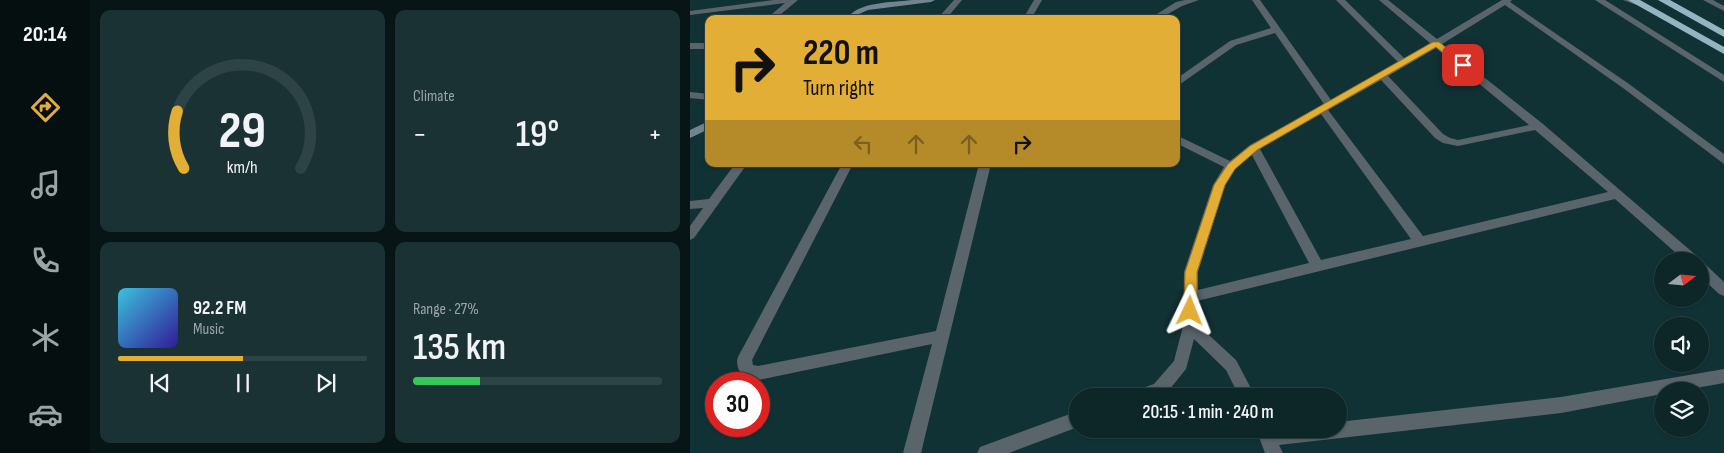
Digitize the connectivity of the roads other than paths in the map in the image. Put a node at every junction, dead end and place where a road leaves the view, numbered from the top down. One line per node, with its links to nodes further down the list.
1 (712, 0): 20 (street)
2 (793, 0): 20 (street); 22 (street)
3 (932, 0): 18 (main road)
4 (958, 0): 24 (street)
5 (1038, 0): 25 (street)
6 (1195, 0): 26 (street)
7 (1256, 0): 28 (street)
8 (1340, 0): 35 (street)
9 (1384, 0): 31 (street)
10 (1599, 0): 37 (street)
11 (1626, 0): 17 (lane)
12 (1633, 0): 17 (highway)
13 (1663, 0): 29 (highway)
14 (1678, 0): 27 (highway)
15 (1707, 0): 19 (street)
16 (1507, 1): 31 (street); 47 (street)
17 (1645, 3): 30 (highway); 34 (highway)
18 (876, 4): 23 (main road)
19 (1724, 9)
20 (705, 12): 21 (street)
21 (690, 13)
22 (775, 15)
23 (854, 15)
24 (945, 15)
25 (1029, 15)
26 (1159, 15)
27 (1724, 25)
28 (1275, 30): 38 (street); 41 (street)
29 (1724, 34)
30 (1724, 43)
31 (1436, 44): 35 (street); 43 (street)
32 (690, 46): 33 (street)
33 (705, 46)
34 (1724, 51)
35 (1404, 64): 36 (street)
36 (1382, 75): 41 (street); 43 (street)
37 (1724, 79)
38 (1180, 81)
39 (690, 95): 40 (street)
40 (705, 97)
41 (1326, 107): 46 (street); 56 (street)
42 (705, 126): 44 (main road)
43 (1539, 126): 52 (street)
44 (690, 135)
45 (1180, 140): 48 (street)
46 (1254, 148): 48 (street); 58 (street)
47 (1724, 160)
48 (1232, 166): 61 (street)
49 (739, 167): 53 (street)
50 (845, 167): 63 (street)
51 (984, 167): 63 (street)
52 (1618, 194): 56 (street); 57 (street)
53 (713, 203): 54 (street); 55 (street)
54 (690, 205)
55 (690, 235)
56 (1419, 240): 58 (street)
57 (1683, 252)
58 (1317, 265): 61 (street)
59 (1709, 276): 60 (street)
60 (1724, 290)
61 (1191, 296): 62 (street)
62 (1190, 326): 65 (street); 66 (street)
63 (941, 336): 70 (street)
64 (1724, 376): 68 (street)
65 (1161, 388)
66 (1243, 388)
67 (1069, 422): 69 (street)
68 (1269, 440)
69 (994, 451)
70 (912, 453)

